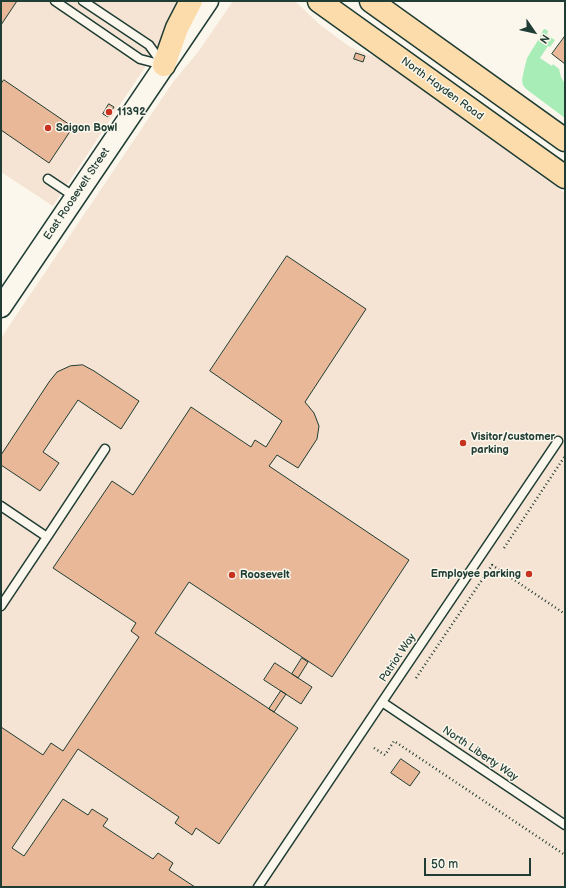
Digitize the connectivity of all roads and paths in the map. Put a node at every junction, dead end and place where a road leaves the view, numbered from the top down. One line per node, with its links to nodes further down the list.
1 (55, 1): 7 (lane)
2 (83, 1): 7 (lane)
3 (191, 1): 7 (main road)
4 (208, 1): 7 (street, East Roosevelt Street)
5 (319, 1): 9 (main road, North Hayden Road)
6 (371, 1): 8 (main road)
7 (164, 65): 11 (street, East Roosevelt Street)
8 (565, 140)
9 (565, 177)
10 (48, 179): 11 (lane)
11 (75, 197): 12 (street, East Roosevelt Street)
12 (1, 307)
13 (558, 441): 22 (lane, Patriot Way)
14 (105, 449): 17 (lane)
15 (565, 456): 18 (path)
16 (1, 506): 17 (lane)
17 (47, 537): 19 (lane)
18 (504, 548)
19 (1, 606)
20 (565, 614): 21 (path)
21 (416, 678)
22 (382, 702): 24 (lane, North Liberty Way); 26 (lane, Patriot Way)
23 (374, 748): 25 (path)
24 (565, 825)
25 (565, 855)
26 (258, 887)

